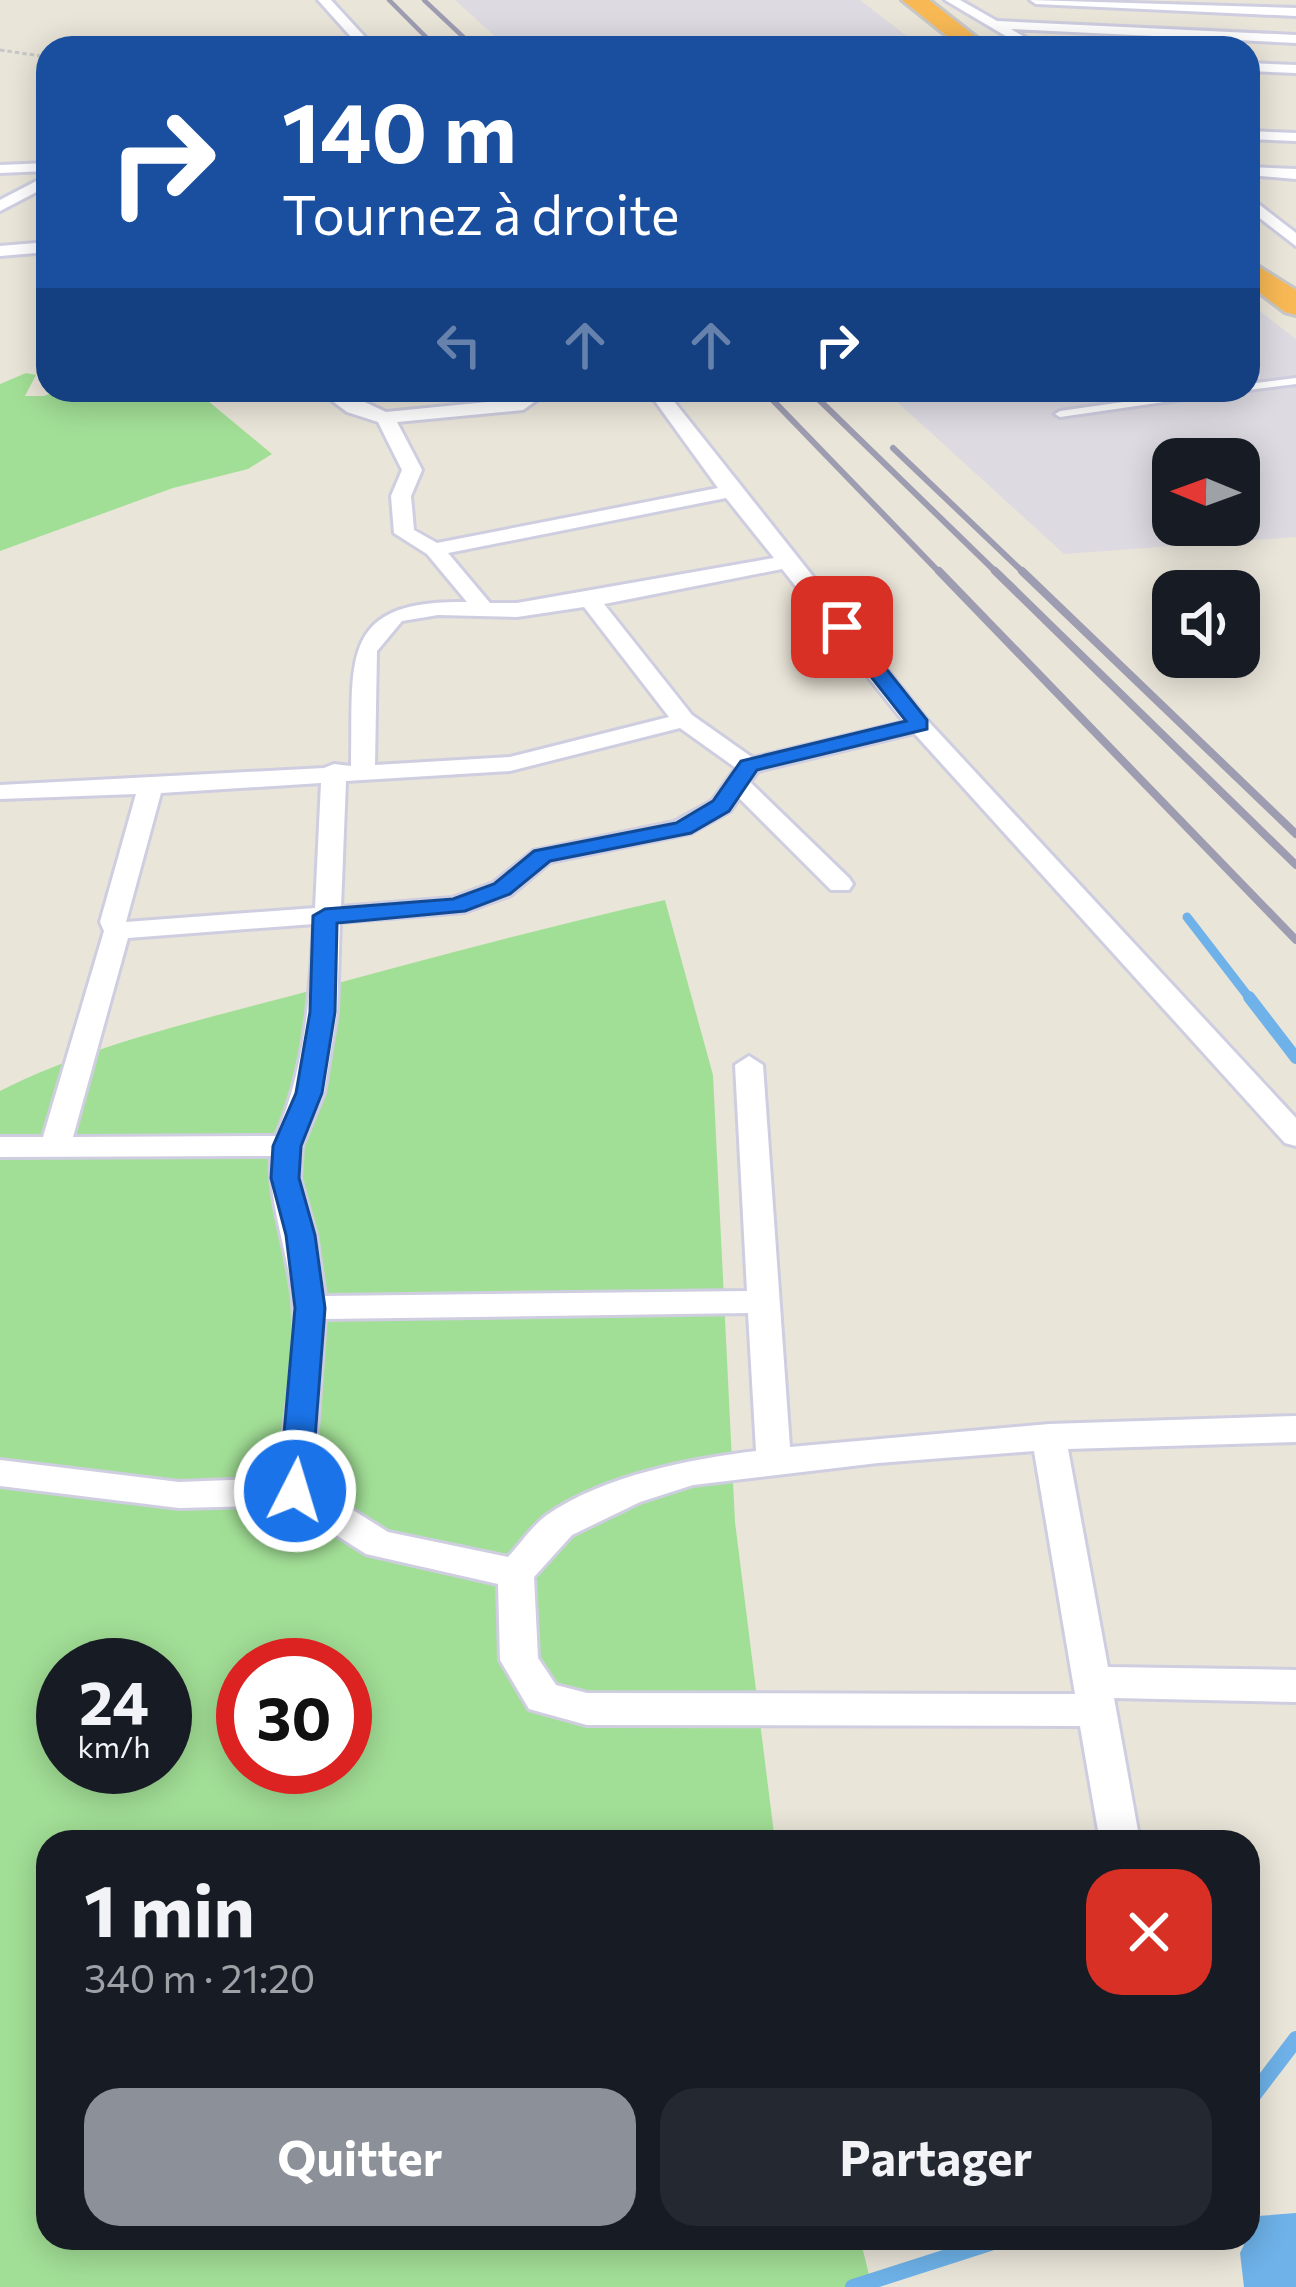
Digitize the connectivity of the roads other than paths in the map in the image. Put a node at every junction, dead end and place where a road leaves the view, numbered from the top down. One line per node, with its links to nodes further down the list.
1 (324, 0): 10 (street)
2 (893, 0): 11 (highway)
3 (914, 0): 12 (highway)
4 (950, 0): 9 (street)
5 (1036, 0): 6 (street)
6 (1116, 2): 7 (street)
7 (1219, 4): 8 (street)
8 (1296, 12)
9 (990, 24): 13 (street); 14 (street)
10 (357, 36)
11 (940, 36)
12 (962, 36)
13 (1013, 36)
14 (1252, 36)
15 (1260, 36): 16 (street)
16 (1296, 38)
17 (1260, 68): 18 (street)
18 (1296, 69)
19 (1260, 135): 20 (street)
20 (1296, 137)
21 (36, 168): 22 (street)
22 (0, 169)
23 (1260, 172): 24 (street)
24 (1296, 174)
25 (36, 186): 26 (street)
26 (0, 206)
27 (1260, 211): 28 (street)
28 (1264, 214): 29 (street); 30 (street)
29 (1296, 215)
30 (1296, 241)
31 (36, 248): 32 (street)
32 (0, 251)
33 (1260, 255): 35 (highway)
34 (1260, 277): 36 (highway)
35 (1296, 282)
36 (1296, 305)
37 (1296, 381): 38 (lane)
38 (1260, 386)
39 (345, 402): 44 (street)
40 (526, 402): 44 (street)
41 (665, 402): 45 (street)
42 (1143, 402): 43 (lane)
43 (1060, 414)
44 (385, 418): 46 (street)
45 (730, 491): 46 (street); 47 (street)
46 (434, 550): 49 (street)
47 (790, 562): 48 (street); 51 (street)
48 (590, 600): 49 (street); 50 (street)
49 (484, 609): 52 (street)
50 (684, 720): 52 (street); 53 (street)
51 (919, 724): 53 (street); 60 (street)
52 (349, 771): 54 (street); 57 (street)
53 (742, 773): 56 (street); 57 (street)
54 (151, 786): 55 (street); 58 (street)
55 (0, 792)
56 (840, 884)
57 (325, 916): 58 (street); 61 (street)
58 (117, 931): 63 (street)
59 (749, 1065): 64 (street)
60 (1296, 1136)
61 (287, 1146): 63 (street); 65 (street)
62 (0, 1147): 63 (street)
63 (55, 1148)
64 (764, 1302): 65 (street); 68 (street)
65 (310, 1308): 70 (street)
66 (1296, 1430): 67 (street)
67 (1049, 1437): 68 (street); 73 (street)
68 (774, 1463): 71 (street)
69 (0, 1473): 70 (street)
70 (295, 1491): 71 (street)
71 (516, 1573): 73 (street)
72 (1296, 1686): 73 (street)
73 (1094, 1696): 74 (street)
74 (1118, 1830)

